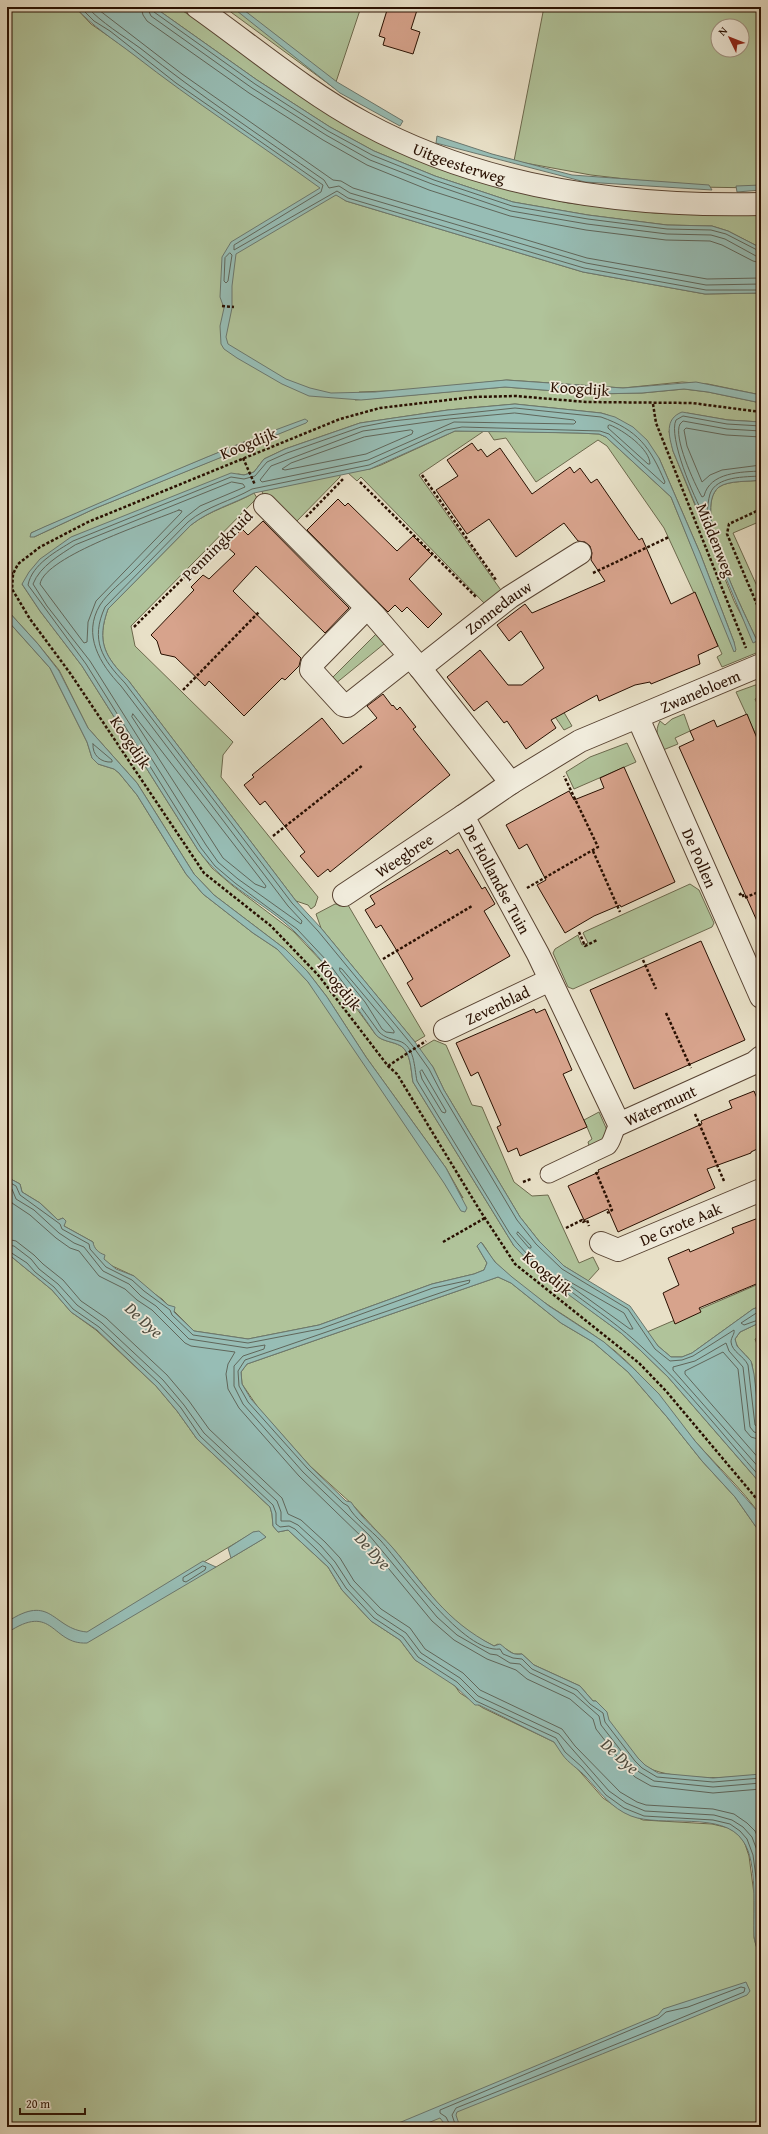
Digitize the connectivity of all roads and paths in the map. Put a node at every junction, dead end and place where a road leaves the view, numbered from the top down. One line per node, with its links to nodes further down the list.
1 (197, 7): 2 (street, Uitgeesterweg)
2 (761, 204)
3 (222, 306): 4 (path)
4 (234, 307)
5 (653, 404): 6 (path, Koogdijk); 7 (path, Koogdijk); 26 (path, Middenweg)
6 (761, 412)
7 (243, 458): 11 (path); 18 (path, Koogdijk)
8 (422, 475): 19 (path)
9 (344, 478): 13 (path)
10 (360, 482): 22 (path)
11 (261, 497): 13 (street, Penningkruid); 24 (path, Penningkruid)
12 (761, 509): 23 (path)
13 (292, 532): 20 (street, Penningkruid)
14 (670, 538): 17 (path)
15 (580, 553): 19 (street, Zonnedauw)
16 (7, 570): 18 (path)
17 (593, 573)
18 (13, 574): 50 (path, Koogdijk)
19 (510, 597): 22 (street, Zonnedauw)
20 (369, 610): 25 (street, Penningkruid); 25 (street, Zonnedauw)
21 (259, 612): 27 (path)
22 (489, 613): 25 (street, Zonnedauw)
23 (761, 614)
24 (134, 628)
25 (414, 662): 31 (street, Penningkruid)
26 (758, 666): 28 (street, Zwanebloem)
27 (183, 690)
28 (638, 718): 29 (street, De Hollandse Tuin); 45 (street, De Pollen)
29 (554, 756): 31 (street, De Hollandse Tuin); 34 (path)
30 (363, 765): 33 (path)
31 (511, 783): 32 (street, De Hollandse Tuin)
32 (463, 816): 35 (street, Weegbree); 36 (street, De Hollandse Tuin)
33 (273, 836)
34 (593, 850): 36 (path); 38 (path)
35 (344, 895)
36 (507, 899): 43 (street, De Hollandse Tuin)
37 (472, 906): 41 (path)
38 (620, 912)
39 (579, 932): 40 (path)
40 (597, 940)
41 (383, 959)
42 (643, 960): 44 (path)
43 (550, 980): 47 (street, Zevenblad); 52 (street, De Hollandse Tuin)
44 (656, 989)
45 (761, 997)
46 (666, 1013): 51 (path)
47 (445, 1030)
48 (425, 1042): 50 (path)
49 (761, 1058): 51 (street, Watermunt)
50 (388, 1066): 58 (path, Koogdijk)
51 (692, 1090): 52 (street, Watermunt); 56 (path)
52 (619, 1124): 53 (street, Watermunt)
53 (588, 1156): 54 (street, Watermunt); 57 (path)
54 (549, 1174)
55 (761, 1190): 56 (street, De Grote Aak)
56 (733, 1202): 60 (street, De Grote Aak)
57 (607, 1213)
58 (485, 1218): 61 (path); 62 (path, Koogdijk)
59 (566, 1228): 60 (path)
60 (596, 1238)
61 (443, 1242)
62 (761, 1504)
63 (225, 2124): 64 (path)
64 (226, 2127)

